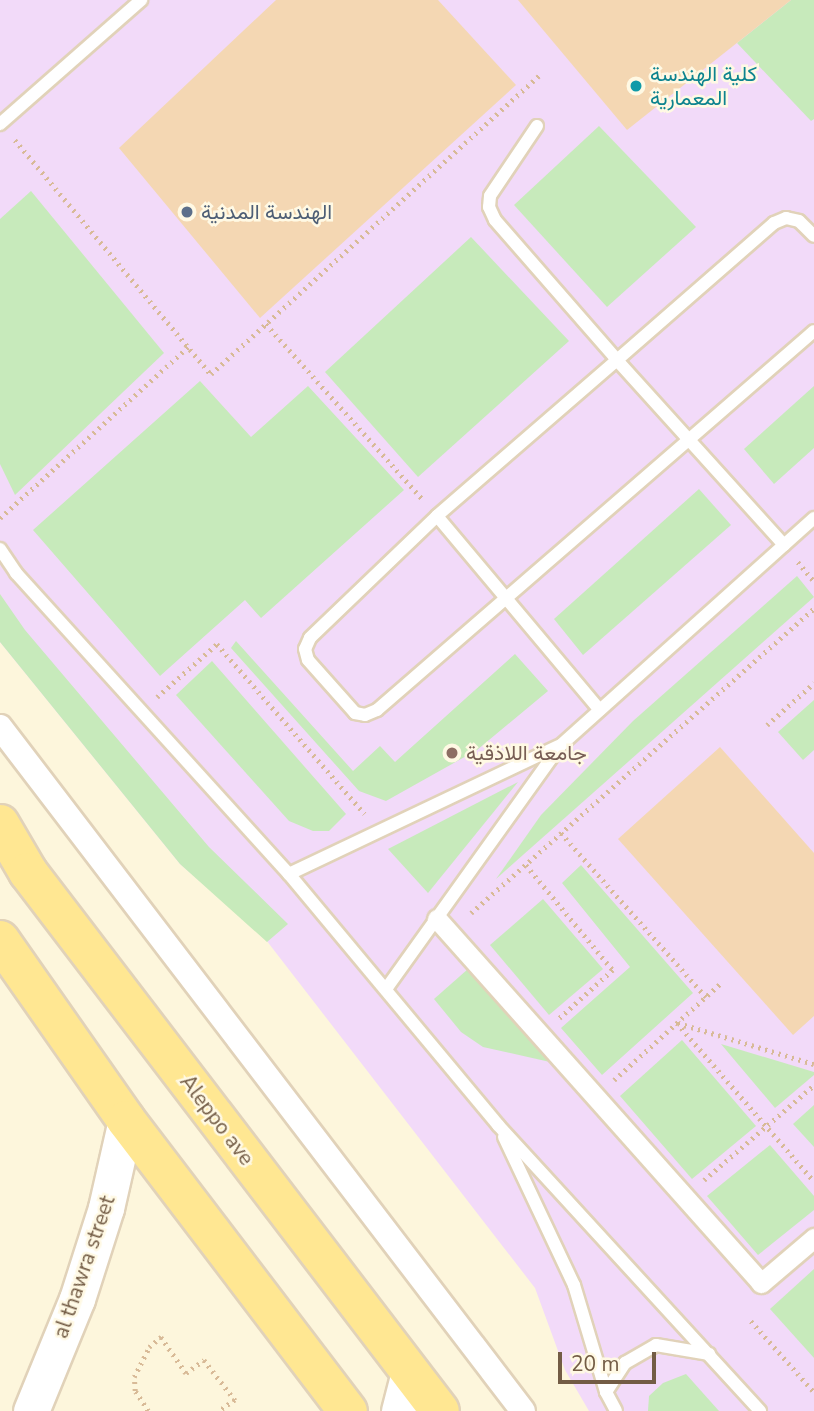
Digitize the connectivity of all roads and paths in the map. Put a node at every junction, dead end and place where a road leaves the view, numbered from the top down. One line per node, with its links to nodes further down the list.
1 (141, 0): 3 (lane)
2 (542, 73): 6 (path)
3 (0, 123): 8 (path)
4 (537, 126): 9 (lane)
5 (814, 236): 9 (lane)
6 (266, 324): 8 (path); 11 (path)
7 (814, 331): 10 (lane)
8 (188, 347): 12 (path)
9 (617, 360): 10 (lane); 11 (lane)
10 (689, 441): 14 (lane); 16 (lane)
11 (437, 516): 16 (lane); 16 (lane)
12 (0, 518)
13 (814, 518): 14 (lane)
14 (784, 545): 19 (lane)
15 (0, 549): 20 (lane)
16 (506, 600): 19 (lane)
17 (814, 608): 26 (path)
18 (814, 683): 21 (path)
19 (600, 710): 23 (lane)
20 (141, 711): 25 (path); 28 (lane)
21 (767, 725)
22 (0, 727): 56 (street)
23 (561, 744): 25 (lane); 29 (lane)
24 (0, 824): 47 (main road, Aleppo ave)
25 (379, 831): 28 (lane)
26 (561, 833): 27 (path); 33 (path)
27 (526, 865): 29 (path); 35 (path)
28 (289, 874): 32 (lane)
29 (443, 925): 32 (lane); 35 (street)
30 (0, 940): 39 (main road)
31 (720, 984): 33 (path)
32 (386, 989): 40 (lane)
33 (706, 997): 34 (path)
34 (677, 1023): 36 (path); 38 (path); 41 (path)
35 (541, 1035): 38 (street)
36 (814, 1064)
37 (814, 1085): 41 (path)
38 (596, 1097): 43 (street)
39 (126, 1120): 50 (main road, al thawra street); 53 (main road)
40 (498, 1125): 46 (lane); 48 (lane)
41 (766, 1126): 42 (path); 43 (path)
42 (814, 1181)
43 (685, 1197): 44 (street)
44 (814, 1238)
45 (751, 1321): 49 (path)
46 (709, 1354): 48 (lane); 58 (lane)
47 (409, 1371): 54 (main road); 55 (main road, Aleppo ave)
48 (606, 1392): 57 (lane)
49 (814, 1392)
50 (31, 1411)
51 (148, 1411): 52 (path)
52 (219, 1411)
53 (348, 1411)
54 (399, 1411)
55 (440, 1411)
56 (523, 1411)
57 (616, 1411)
58 (760, 1411)

